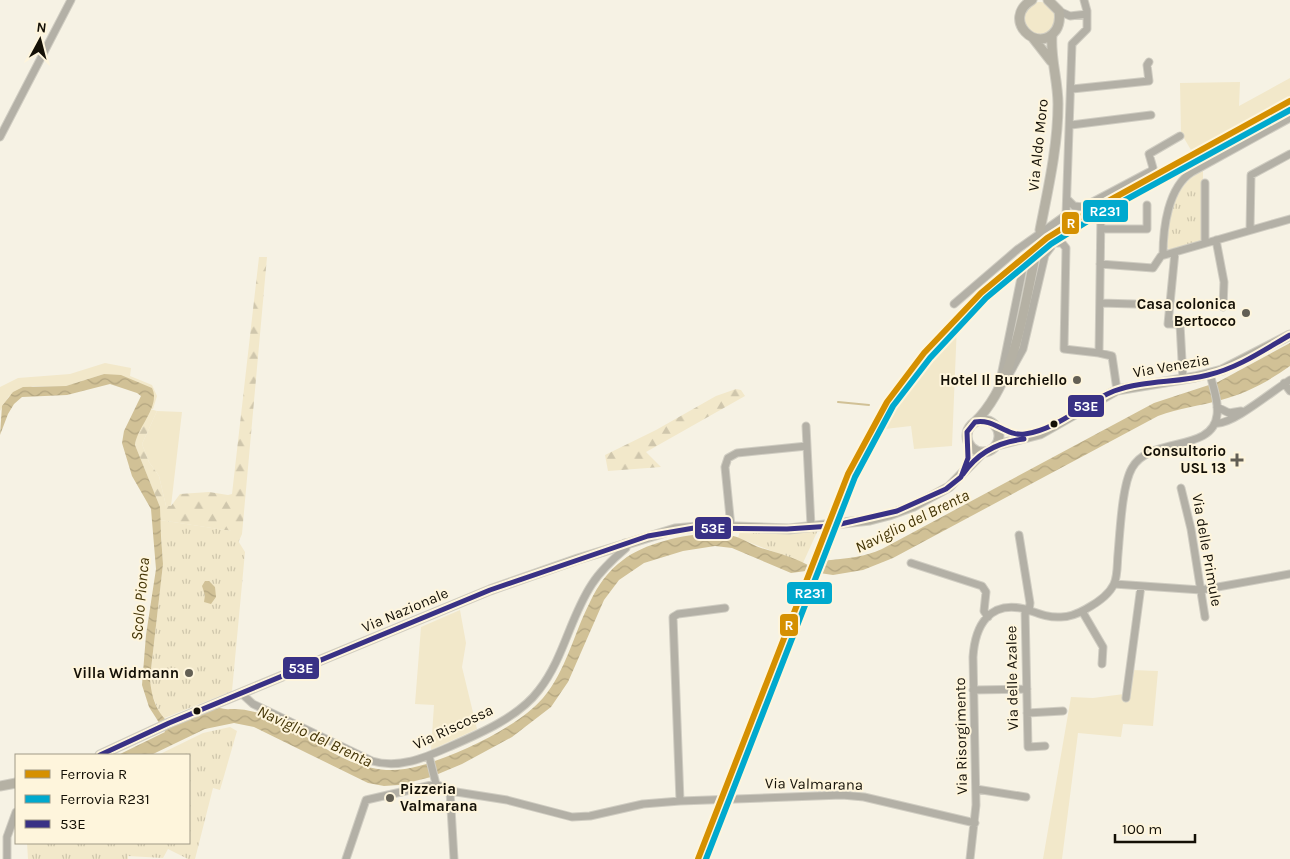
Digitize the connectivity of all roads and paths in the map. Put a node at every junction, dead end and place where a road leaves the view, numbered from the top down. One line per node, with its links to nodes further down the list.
1 (71, 0): 18 (street)
2 (1032, 0): 10 (main road, Via Aldo Moro)
3 (1049, 0): 5 (main road)
4 (1084, 0): 6 (street)
5 (1058, 11): 7 (street); 8 (main road)
6 (1087, 14): 7 (street); 13 (street)
7 (1070, 16): 8 (street)
8 (1059, 24): 9 (main road)
9 (1052, 35): 10 (main road); 12 (main road, Via Aldo Moro)
10 (1033, 38): 12 (main road, Via Aldo Moro)
11 (1149, 62): 13 (street)
12 (1052, 63): 26 (main road, Via Aldo Moro)
13 (1072, 89): 16 (street)
14 (1151, 115): 16 (street)
15 (1290, 118): 32 (street)
16 (1071, 125): 21 (street)
17 (1180, 136): 21 (street)
18 (0, 137)
19 (1290, 154): 27 (street)
20 (1204, 183): 30 (street)
21 (1068, 200): 36 (street)
22 (1148, 205): 25 (street)
23 (1101, 211): 25 (street)
24 (1290, 219): 27 (street)
25 (1101, 229): 34 (street)
26 (1040, 230)
27 (1250, 230): 28 (street)
28 (1216, 240): 30 (street); 38 (street)
29 (1057, 242): 40 (street); 45 (street); 45 (street)
30 (1205, 243): 31 (street)
31 (1175, 252): 32 (street); 42 (street)
32 (1163, 255): 34 (street)
33 (1034, 262): 45 (main road)
34 (1100, 264): 35 (street)
35 (1100, 303): 37 (street); 40 (street)
36 (954, 304)
37 (1135, 304)
38 (1222, 308)
39 (1290, 335): 41 (main road, Via Venezia)
40 (1099, 353): 44 (street)
41 (1211, 378): 42 (main road, Via Venezia); 47 (street)
42 (1183, 379): 44 (main road, Via Venezia)
43 (1287, 382): 46 (street); 48 (street)
44 (1117, 390): 51 (main road, Via Venezia)
45 (998, 391): 50 (main road); 53 (main road)
46 (1290, 391)
47 (1217, 405): 48 (street); 49 (street)
48 (1244, 410): 49 (street)
49 (1216, 421): 66 (street)
50 (975, 422): 53 (main road); 54 (main road)
51 (1057, 424): 53 (main road, Via Venezia); 55 (main road, Via Venezia)
52 (806, 426): 56 (street)
53 (996, 427): 55 (main road)
54 (970, 445): 57 (main road); 58 (main road)
55 (997, 445): 57 (main road)
56 (807, 446): 60 (street); 61 (street)
57 (983, 452): 58 (main road)
58 (966, 469): 60 (main road, Via Nazionale)
59 (1182, 488): 68 (street, Via delle Primule)
60 (811, 526): 61 (main road, Via Nazionale)
61 (731, 527): 63 (main road, Via Nazionale)
62 (1019, 535): 70 (street)
63 (625, 544): 77 (main road, Via Nazionale); 83 (street, Via Riscossa)
64 (911, 563): 72 (street)
65 (1290, 574): 68 (street)
66 (1114, 584): 67 (street); 71 (street)
67 (1141, 586): 68 (street); 78 (street)
68 (1201, 590): 73 (street, Via delle Primule)
69 (725, 608): 90 (street)
70 (1027, 610): 71 (street); 72 (street); 75 (street, Via delle Azalee)
71 (1082, 611): 74 (street)
72 (988, 616): 76 (street, Via Risorgimento)
73 (1205, 616)
74 (1102, 664)
75 (1027, 689): 76 (street); 80 (street, Via delle Azalee)
76 (973, 690): 87 (street, Via Risorgimento)
77 (242, 694): 82 (main road, Via Nazionale); 83 (street, Via Riscossa)
78 (1126, 698)
79 (1063, 711): 80 (street)
80 (1027, 713): 81 (street, Via delle Azalee)
81 (1044, 746)
82 (102, 754)
83 (429, 757): 85 (street)
84 (15, 783): 86 (main road)
85 (436, 784): 88 (street, Via Valmarana); 94 (street)
86 (0, 786)
87 (976, 789): 89 (street); 92 (street, Via Risorgimento)
88 (450, 792): 90 (street, Via Valmarana); 95 (street)
89 (1026, 797)
90 (680, 801): 92 (street, Via Valmarana)
91 (15, 815): 93 (street)
92 (975, 823): 96 (street, Via Risorgimento)
93 (7, 859)
94 (346, 859)
95 (454, 859)
96 (970, 859)

